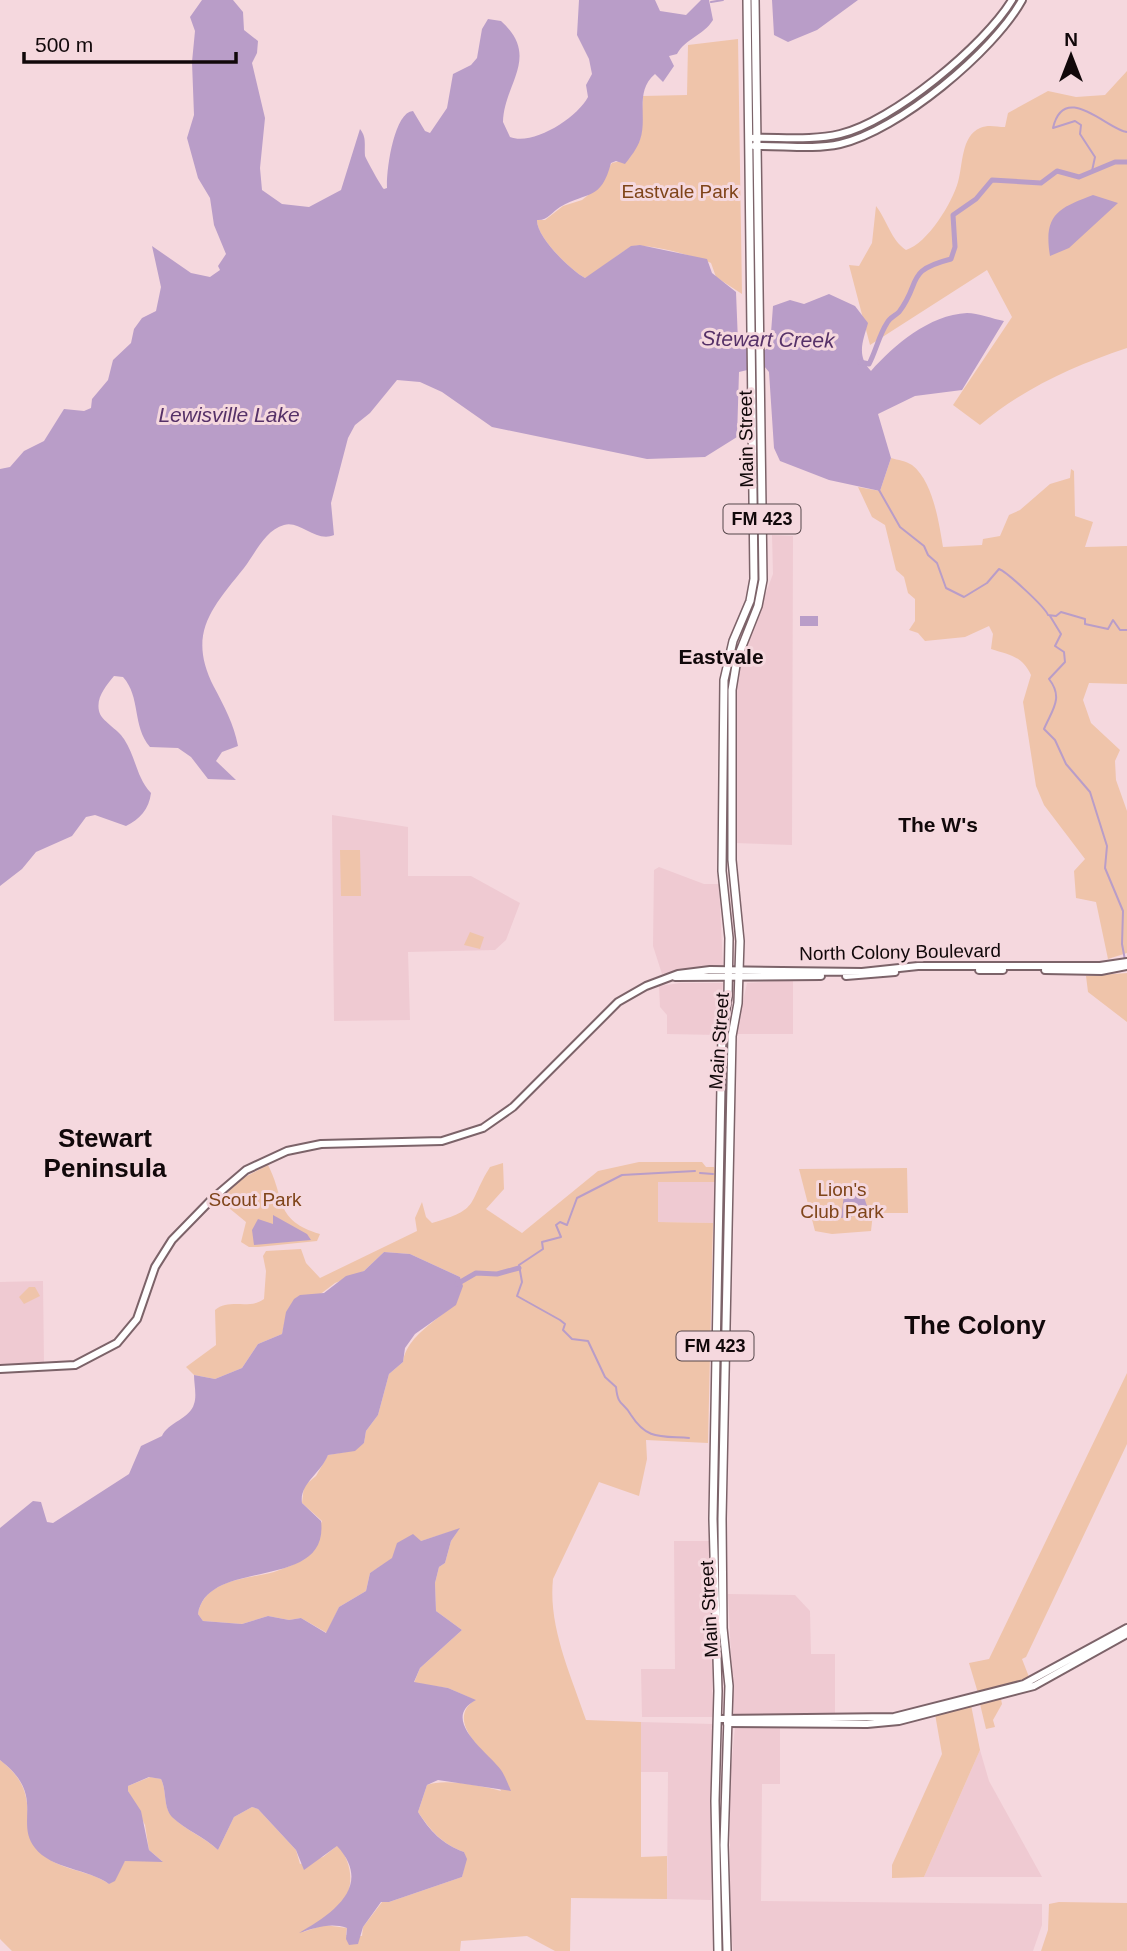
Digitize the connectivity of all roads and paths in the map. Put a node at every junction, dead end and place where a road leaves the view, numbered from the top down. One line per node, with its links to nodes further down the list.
1 (747, 0): 5 (main road, FM 423)
2 (755, 0): 5 (main road, FM 423)
3 (1012, 0): 5 (main road)
4 (1023, 0): 5 (main road)
5 (753, 142): 6 (main road, Main Street / FM 423); 6 (main road, Main Street / FM 423)
6 (756, 374): 7 (main road, Main Street / FM 423); 8 (main road, Main Street / FM 423)
7 (726, 898): 8 (main road); 10 (main road, Main Street / FM 423)
8 (738, 919): 11 (main road, Main Street / FM 423)
9 (1127, 964): 11 (main road, North Colony Boulevard)
10 (729, 974): 11 (main road, North Colony Boulevard); 12 (main road, Main Street / FM 423); 14 (main road, North Colony Boulevard)
11 (739, 974): 13 (main road, Main Street / FM 423)
12 (716, 1269): 13 (main road); 16 (main road, Main Street / FM 423)
13 (726, 1269): 16 (main road, Main Street / FM 423)
14 (0, 1369)
15 (1127, 1628): 20 (main road)
16 (719, 1629): 18 (main road, Main Street / FM 423); 19 (main road, Main Street / FM 423)
17 (1127, 1634): 20 (main road)
18 (718, 1721): 19 (main road); 21 (main road, Main Street / FM 423)
19 (727, 1721): 20 (main road); 21 (main road, Main Street / FM 423)
20 (859, 1722)
21 (720, 1844): 22 (main road, Main Street / FM 423); 23 (main road, Main Street / FM 423)
22 (718, 1951)
23 (727, 1951)

